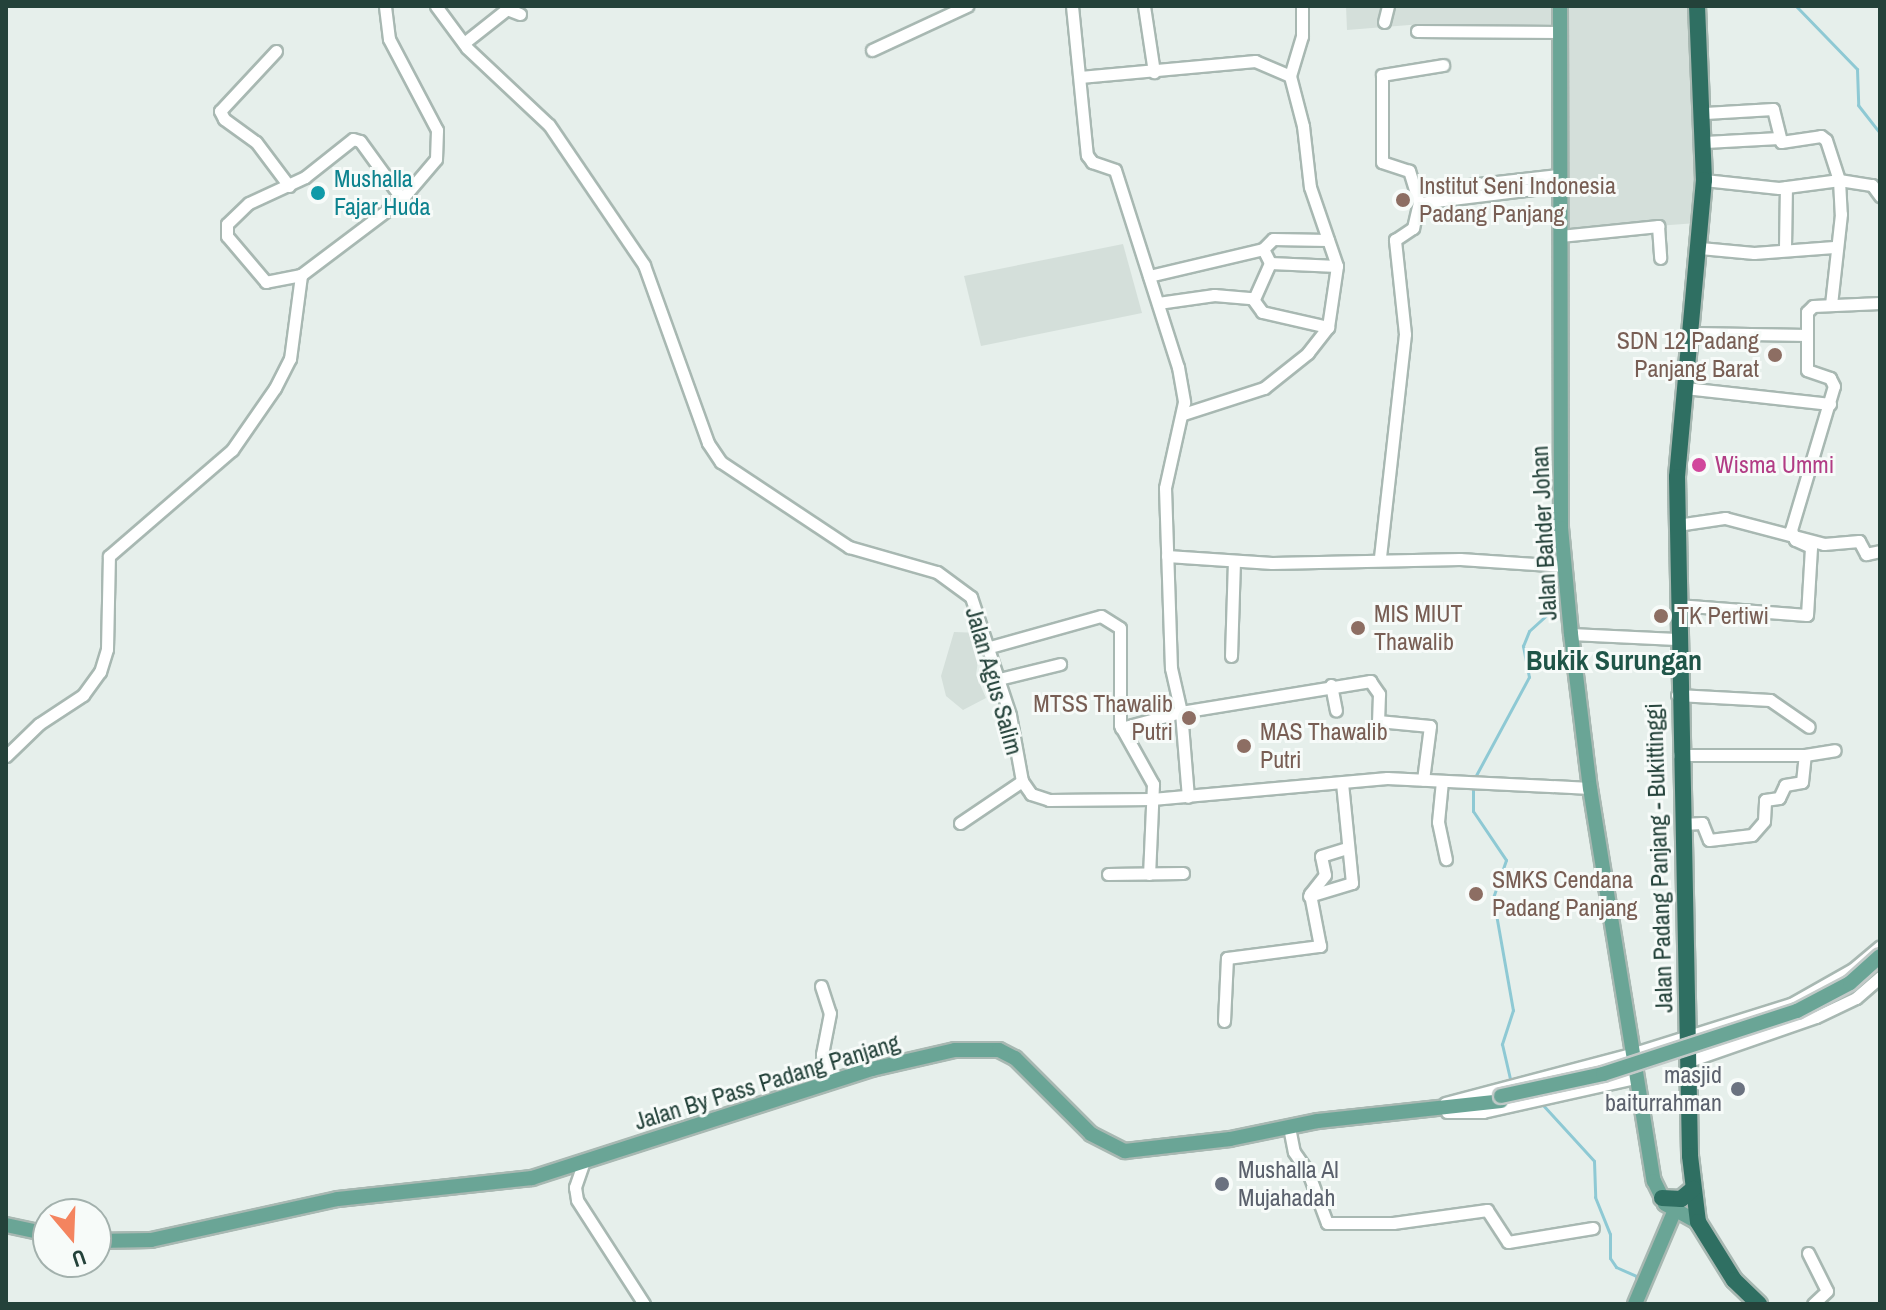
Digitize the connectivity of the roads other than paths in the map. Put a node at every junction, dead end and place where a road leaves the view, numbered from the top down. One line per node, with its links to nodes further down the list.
1 (385, 6): 31 (street)
2 (436, 6): 14 (street, Jalan Agus Salim)
3 (967, 6): 15 (street)
4 (1072, 6): 20 (street)
5 (1144, 6): 18 (street)
6 (1302, 6): 19 (street)
7 (1388, 6): 11 (street)
8 (1560, 6): 13 (main road, Jalan Bahder Johan)
9 (1697, 6): 21 (highway, Jalan Padang Panjang - Bukittinggi)
10 (520, 14): 14 (street)
11 (1384, 22)
12 (1417, 31): 13 (street)
13 (1560, 32): 26 (main road, Jalan Bahder Johan)
14 (464, 43): 63 (street, Jalan Agus Salim)
15 (872, 50)
16 (276, 51): 27 (street)
17 (1443, 65): 30 (street)
18 (1154, 72): 19 (street); 20 (street)
19 (1290, 76): 33 (street)
20 (1080, 77): 42 (street)
21 (1705, 113): 22 (street); 23 (highway, Jalan Padang Panjang - Bukittinggi)
22 (1779, 138): 23 (street); 25 (street)
23 (1705, 142): 24 (highway, Jalan Padang Panjang - Bukittinggi)
24 (1704, 180): 28 (street); 35 (highway, Jalan Padang Panjang - Bukittinggi)
25 (1839, 180): 28 (street); 29 (street); 34 (street)
26 (1558, 181): 30 (street); 32 (main road, Jalan Bahder Johan)
27 (289, 186): 31 (street); 41 (street)
28 (1786, 187): 36 (street)
29 (1880, 196)
30 (1418, 197): 57 (street)
31 (402, 199): 41 (street)
32 (1560, 236): 38 (street); 59 (main road, Jalan Bahder Johan)
33 (1328, 240): 37 (street); 40 (street)
34 (1834, 247): 36 (street); 46 (street)
35 (1700, 248): 36 (street); 48 (highway, Jalan Padang Panjang - Bukittinggi)
36 (1785, 248)
37 (1263, 249): 39 (street); 42 (street)
38 (1660, 258)
39 (1270, 263): 40 (street); 43 (street)
40 (1337, 266): 47 (street)
41 (301, 275): 76 (street)
42 (1149, 276): 44 (street)
43 (1254, 299): 44 (street); 47 (street)
44 (1158, 303): 52 (street)
45 (1880, 303): 46 (street)
46 (1831, 304): 49 (street)
47 (1328, 327): 52 (street)
48 (1693, 333): 49 (street); 50 (highway, Jalan Padang Panjang - Bukittinggi)
49 (1807, 335): 51 (street)
50 (1685, 388): 51 (street); 53 (highway, Jalan Padang Panjang - Bukittinggi)
51 (1830, 404): 54 (street)
52 (1183, 414): 56 (street)
53 (1677, 525): 54 (street); 60 (highway, Jalan Padang Panjang - Bukittinggi)
54 (1791, 534): 55 (street); 60 (street)
55 (1880, 551)
56 (1167, 556): 58 (street); 70 (street)
57 (1380, 557): 58 (street); 59 (street)
58 (1234, 561): 64 (street)
59 (1565, 566): 61 (main road, Jalan Bahder Johan)
60 (1677, 605): 62 (highway, Jalan Padang Panjang - Bukittinggi)
61 (1571, 634): 62 (street); 81 (main road, Jalan Bahder Johan)
62 (1676, 639): 68 (highway, Jalan Padang Panjang - Bukittinggi)
63 (990, 647): 66 (street, Jalan Agus Salim); 72 (street)
64 (1231, 656)
65 (1060, 664): 66 (street)
66 (999, 679): 78 (street, Jalan Agus Salim)
67 (1331, 685): 69 (street); 70 (street); 77 (street)
68 (1677, 695): 71 (street); 74 (highway, Jalan Padang Panjang - Bukittinggi)
69 (1336, 711)
70 (1181, 712): 72 (street); 82 (street)
71 (1809, 727)
72 (1121, 728): 83 (street)
73 (1835, 750): 75 (street)
74 (1679, 755): 75 (street); 85 (highway, Jalan Padang Panjang - Bukittinggi)
75 (1805, 755): 85 (street)
76 (6, 756)
77 (1423, 780): 79 (street, Jalan Agus Salim); 80 (street, Jalan Agus Salim)
78 (1022, 781): 83 (street, Jalan Agus Salim); 84 (street)
79 (1442, 781): 81 (street, Jalan Agus Salim); 87 (street)
80 (1342, 782): 82 (street, Jalan Agus Salim); 86 (street)
81 (1590, 788): 98 (main road, Jalan Bahder Johan)
82 (1188, 797): 83 (street, Jalan Agus Salim)
83 (1152, 799): 90 (street)
84 (960, 823)
85 (1682, 824): 97 (highway, Jalan Padang Panjang - Bukittinggi)
86 (1347, 848): 91 (street); 91 (street)
87 (1446, 859)
88 (1183, 873): 90 (street)
89 (1108, 874): 90 (street)
90 (1149, 874)
91 (1309, 896): 96 (street)
92 (1880, 946): 97 (street)
93 (1880, 956): 102 (main road, bridge)
94 (1879, 976): 99 (street); 102 (main road, bridge)
95 (821, 986): 101 (street)
96 (1224, 1021)
97 (1688, 1036): 98 (street); 99 (highway, Jalan Padang Panjang - Bukittinggi)
98 (1631, 1054): 100 (main road, Jalan Bahder Johan); 103 (street)
99 (1689, 1061): 106 (highway, Jalan Padang Panjang - Bukittinggi)
100 (1635, 1078): 103 (street); 107 (main road, Jalan Bahder Johan)
101 (829, 1083): 104 (main road, Jalan By Pass Padang Panjang); 105 (main road, Jalan By Pass Padang Panjang)
102 (1501, 1098): 103 (main road, Jalan By Pass Padang Panjang)
103 (1439, 1108): 104 (main road, Jalan By Pass Padang Panjang)
104 (1289, 1127): 111 (street)
105 (584, 1161): 113 (main road, Jalan By Pass Padang Panjang); 115 (street)
106 (1693, 1189): 107 (highway); 109 (highway, Jalan Padang Panjang - Bukittinggi)
107 (1662, 1198): 108 (main road, Jalan Bahder Johan)
108 (1674, 1212): 109 (main road, Jalan Bahder Johan); 116 (main road)
109 (1698, 1222): 117 (highway, Jalan Padang Panjang - Bukittinggi)
110 (6, 1225): 112 (main road)
111 (1593, 1228)
112 (32, 1231)
113 (112, 1241)
114 (1808, 1253): 118 (street)
115 (644, 1304)
116 (1635, 1304)
117 (1759, 1304)
118 (1813, 1304)

